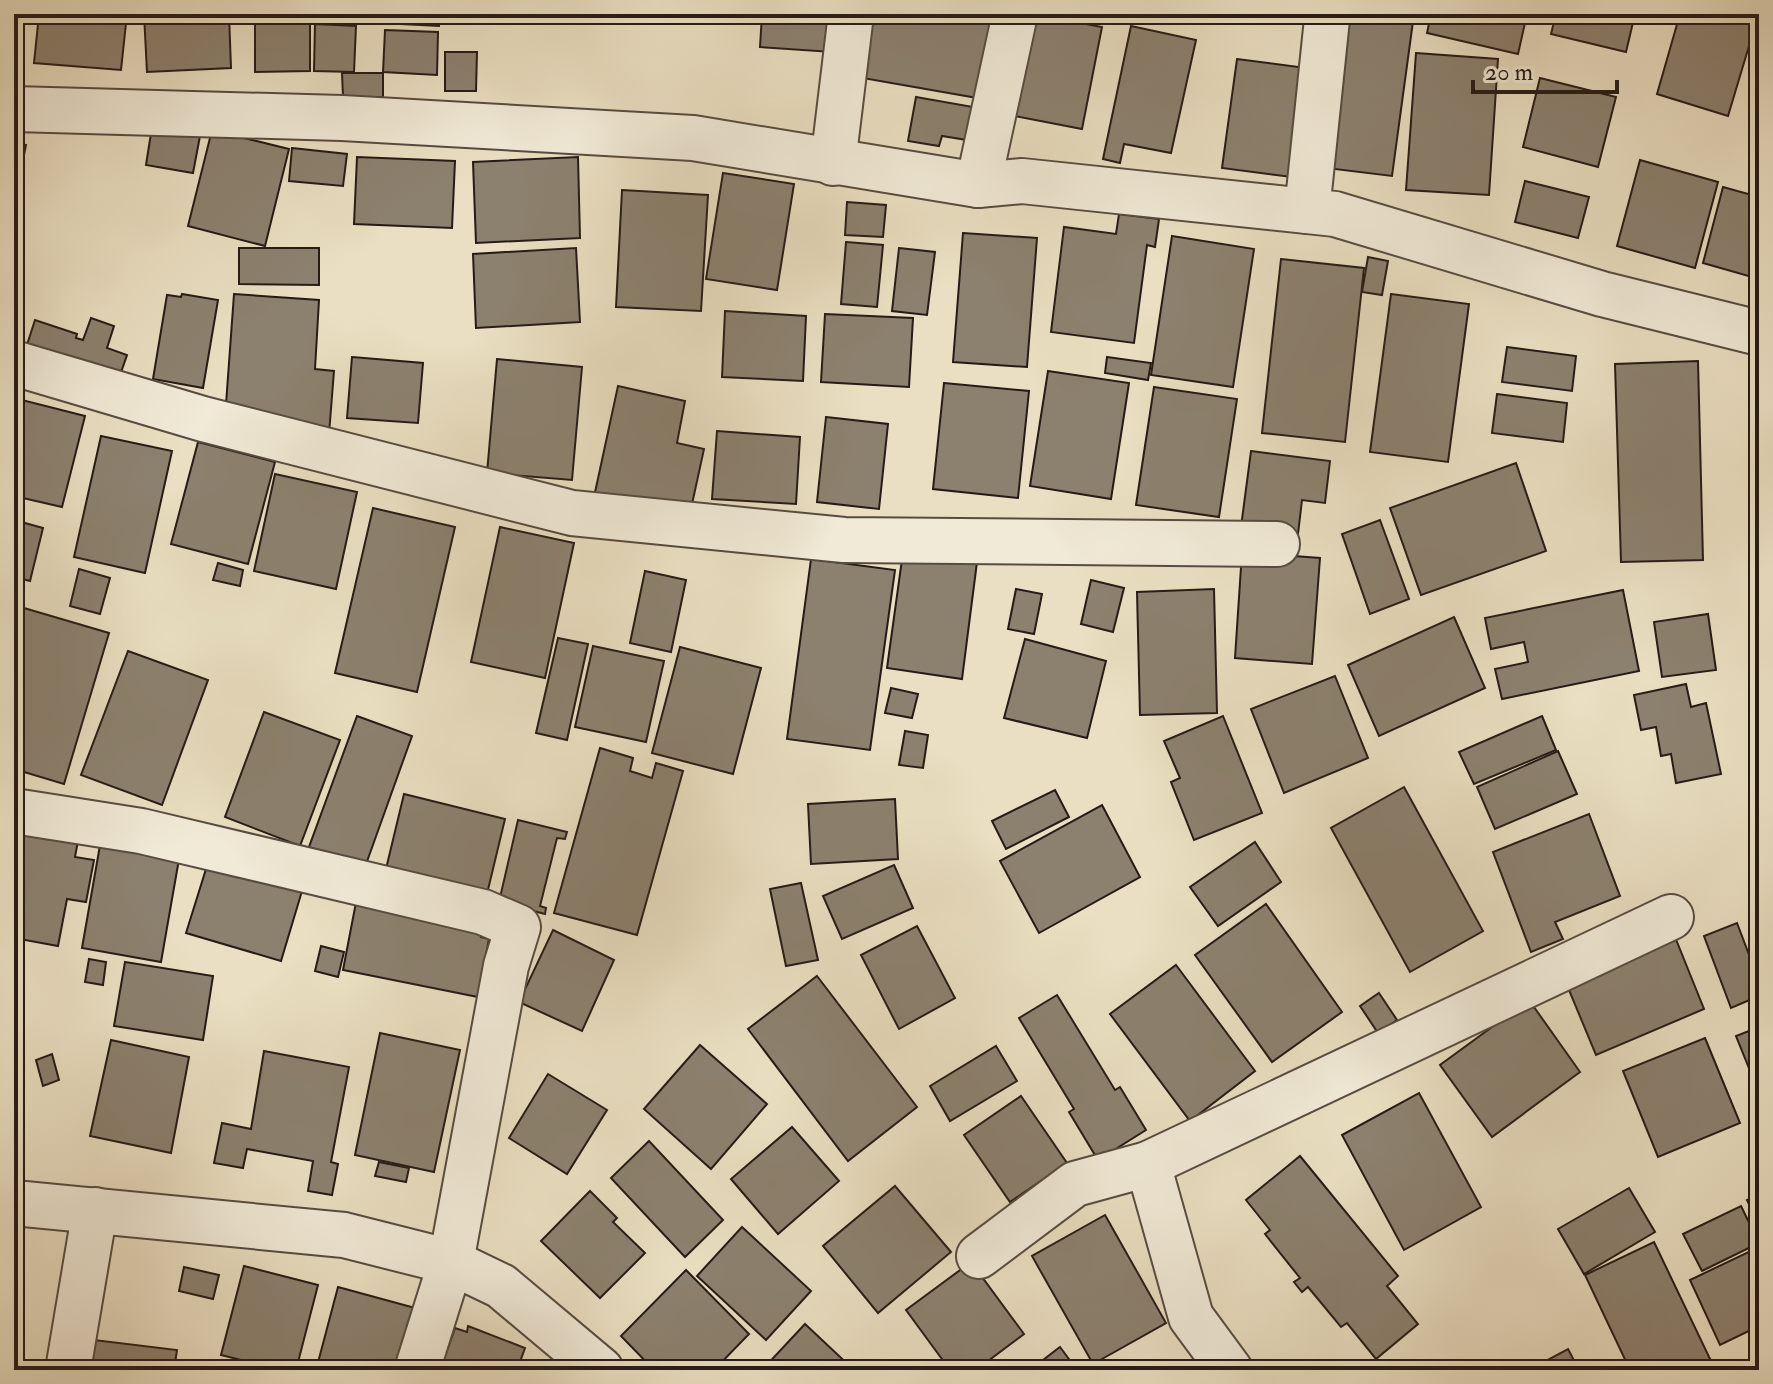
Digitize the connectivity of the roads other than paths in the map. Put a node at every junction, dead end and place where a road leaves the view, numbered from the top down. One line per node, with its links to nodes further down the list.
1 (851, 14): 5 (street)
2 (1015, 14): 6 (street)
3 (1325, 14): 7 (street)
4 (14, 109): 5 (street)
5 (833, 163): 6 (street)
6 (978, 185): 7 (street)
7 (1307, 211): 8 (street)
8 (1759, 333)
9 (14, 363): 10 (street)
10 (1277, 544)
11 (14, 811): 17 (street)
12 (1671, 917): 13 (street)
13 (1148, 1164): 16 (street); 21 (street)
14 (14, 1203): 15 (street)
15 (95, 1210): 17 (street); 18 (street)
16 (979, 1256)
17 (451, 1262): 19 (street); 20 (street)
18 (68, 1370)
19 (417, 1370)
20 (601, 1370)
21 (1230, 1370)

